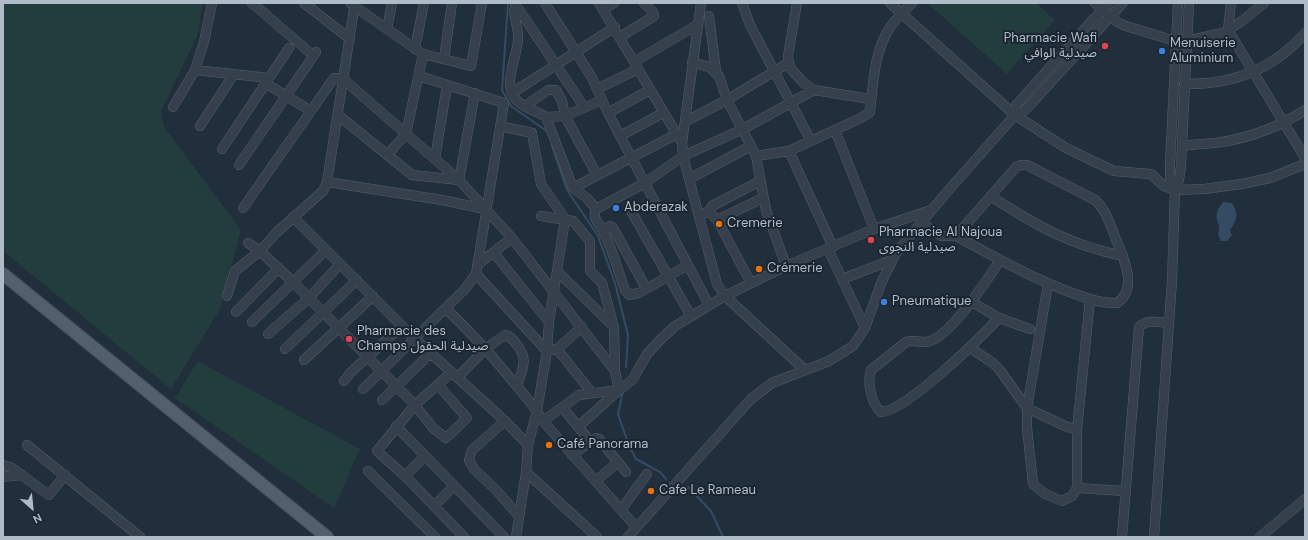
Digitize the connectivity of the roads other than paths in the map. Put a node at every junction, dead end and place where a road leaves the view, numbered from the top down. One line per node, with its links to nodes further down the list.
1 (212, 3): 46 (street)
2 (252, 3): 61 (street)
3 (304, 3): 35 (street)
4 (392, 3): 31 (street)
5 (424, 3): 40 (street)
6 (452, 3): 41 (street)
7 (482, 3): 41 (street)
8 (516, 3): 44 (street); 60 (street)
9 (545, 3): 39 (street)
10 (614, 3): 24 (street)
11 (644, 3): 34 (street)
12 (700, 3): 29 (street)
13 (742, 3): 47 (street)
14 (797, 3): 43 (street)
15 (890, 3): 26 (street)
16 (912, 3): 26 (street)
17 (1095, 3): 25 (street)
18 (1123, 3): 28 (street)
19 (1178, 3): 36 (street)
20 (1189, 3): 37 (street)
21 (1231, 3): 32 (street)
22 (1264, 3): 32 (street)
23 (353, 4): 31 (street); 35 (street)
24 (601, 6): 30 (street)
25 (1106, 6): 28 (street); 74 (street)
26 (901, 14): 62 (street); 74 (street)
27 (709, 16): 48 (street)
28 (1110, 16): 36 (street); 74 (street)
29 (697, 25): 42 (street); 45 (street)
30 (614, 27): 34 (street); 39 (street)
31 (387, 29): 40 (street)
32 (1228, 30): 37 (street); 49 (street)
33 (1305, 33): 49 (street)
34 (620, 37): 45 (street)
35 (350, 39): 52 (street)
36 (1175, 41): 37 (street); 107 (street)
37 (1186, 41): 54 (street)
38 (289, 48): 53 (street)
39 (576, 50): 44 (street); 56 (street)
40 (419, 51): 41 (street); 51 (street)
41 (444, 59)
42 (692, 62): 48 (street); 77 (street)
43 (788, 63): 47 (street); 58 (street)
44 (557, 66): 60 (street); 68 (street)
45 (636, 66): 56 (street); 57 (street)
46 (195, 70): 50 (street); 67 (street)
47 (773, 70): 64 (street); 65 (street)
48 (716, 71): 64 (street)
49 (1252, 73): 54 (street); 78 (street)
50 (234, 74): 53 (street); 79 (street)
51 (419, 76): 55 (street); 83 (street)
52 (343, 79): 70 (street); 73 (street); 83 (street)
53 (267, 80): 61 (street); 90 (street)
54 (1184, 84): 89 (street)
55 (447, 85): 59 (street); 97 (street)
56 (597, 89): 63 (street)
57 (650, 90): 71 (street); 72 (street)
58 (814, 90): 62 (street); 65 (street)
59 (475, 93): 80 (street); 102 (street)
60 (512, 93): 66 (street)
61 (286, 95): 70 (street); 99 (street)
62 (870, 99): 82 (street)
63 (602, 100): 68 (street); 71 (street)
64 (727, 100): 77 (street); 81 (street)
65 (791, 104): 81 (street); 86 (street)
66 (524, 106): 75 (street); 76 (street)
67 (173, 107)
68 (584, 107): 75 (street)
69 (1305, 110): 78 (street)
70 (311, 111): 110 (street)
71 (608, 113): 85 (street)
72 (663, 113): 84 (street); 85 (street)
73 (338, 115): 92 (street); 104 (street)
74 (1015, 115): 107 (street); 113 (street)
75 (565, 116): 76 (street); 100 (street)
76 (546, 117): 106 (street)
77 (686, 121): 87 (street)
78 (1284, 123): 89 (street); 96 (street)
79 (200, 126)
80 (500, 126): 111 (street); 119 (street)
81 (743, 129): 88 (street); 93 (street)
82 (835, 130): 86 (street); 122 (street)
83 (406, 134): 92 (street); 97 (street)
84 (677, 134): 87 (street); 95 (street)
85 (620, 136): 95 (street)
86 (811, 141): 91 (street)
87 (682, 143): 93 (street)
88 (751, 146): 94 (street); 101 (street)
89 (1182, 146): 107 (street)
90 (222, 149)
91 (789, 151): 94 (street); 127 (street)
92 (387, 155): 102 (street)
93 (683, 156): 101 (street); 105 (street)
94 (756, 156): 103 (street)
95 (632, 158): 100 (street); 105 (street)
96 (1305, 158)
97 (435, 159): 102 (street)
98 (1305, 164): 107 (street)
99 (239, 165)
100 (597, 175): 106 (street)
101 (689, 179): 117 (street)
102 (459, 180): 111 (street)
103 (760, 181): 109 (street); 115 (street)
104 (327, 182): 111 (street); 118 (street)
105 (645, 183): 112 (street); 135 (street)
106 (573, 188): 112 (street)
107 (1175, 190): 163 (street)
108 (992, 197): 124 (street); 131 (street); 131 (street)
109 (763, 198): 120 (street); 136 (street)
110 (243, 208)
111 (485, 209): 125 (street); 138 (street)
112 (596, 209): 123 (street)
113 (931, 210): 121 (street); 122 (street)
114 (631, 211): 141 (street)
115 (709, 211): 117 (street); 120 (street)
116 (541, 216): 119 (street)
117 (699, 216): 151 (street)
118 (293, 217): 128 (street); 129 (street)
119 (565, 219): 139 (street); 165 (street)
120 (717, 220): 145 (street)
121 (921, 222): 124 (street); 132 (street)
122 (874, 229): 127 (street)
123 (603, 230): 147 (street); 147 (street)
124 (956, 236): 133 (street)
125 (512, 238): 130 (street); 148 (street)
126 (248, 242): 128 (street)
127 (830, 248): 136 (street); 142 (street)
128 (260, 251): 137 (street); 149 (street)
129 (326, 251): 134 (street); 144 (street)
130 (494, 253): 138 (street); 162 (street)
131 (1123, 256): 153 (street)
132 (892, 260): 142 (street); 168 (street)
133 (1000, 260): 146 (street); 154 (street)
134 (340, 264): 143 (street); 152 (street)
135 (688, 265): 141 (street); 155 (street)
136 (786, 266): 145 (street)
137 (279, 268): 144 (street); 157 (street)
138 (476, 269): 156 (street); 176 (street)
139 (557, 271): 148 (street); 165 (street)
140 (3, 274): 226 (main road)
141 (667, 276): 147 (street); 159 (street)
142 (842, 279): 168 (street)
143 (357, 280): 150 (street); 158 (street)
144 (294, 283): 152 (street); 161 (street)
145 (751, 283): 151 (street)
146 (1048, 284): 153 (street); 194 (street)
147 (646, 288)
148 (554, 291): 162 (street); 167 (street)
149 (227, 296)
150 (373, 296): 164 (street); 166 (street)
151 (724, 296): 155 (street); 181 (street)
152 (309, 298): 158 (street); 170 (street)
153 (1090, 299): 200 (street)
154 (972, 302): 160 (street); 172 (street)
155 (709, 306): 159 (street)
156 (446, 309): 171 (street); 175 (street)
157 (236, 312)
158 (324, 313): 166 (street); 173 (street)
159 (691, 316): 189 (street)
160 (1000, 318): 169 (street); 172 (street)
161 (252, 322)
162 (549, 322): 176 (street)
163 (1169, 323): 219 (street); 234 (street)
164 (402, 326): 171 (street); 178 (street)
165 (614, 327): 182 (street)
166 (338, 328): 178 (street); 179 (street)
167 (582, 328): 174 (street); 182 (street)
168 (865, 328): 181 (street)
169 (1030, 329)
170 (268, 334)
171 (414, 338): 177 (street); 180 (street)
172 (970, 348): 194 (street)
173 (285, 349)
174 (557, 349): 176 (street); 190 (street)
175 (486, 350): 183 (street); 187 (street); 187 (street)
176 (547, 351): 195 (street)
177 (431, 353): 183 (street); 186 (street)
178 (368, 358): 180 (street); 184 (street)
179 (304, 360)
180 (380, 370): 186 (street); 188 (street)
181 (805, 370): 224 (street)
182 (615, 371): 189 (street)
183 (455, 374): 185 (street); 196 (street)
184 (344, 381)
185 (438, 385): 192 (street); 192 (street)
186 (396, 386): 191 (street); 192 (street)
187 (517, 386): 195 (street)
188 (363, 389)
189 (619, 390): 190 (street); 199 (street)
190 (592, 393): 193 (street)
191 (382, 400)
192 (415, 405): 198 (street)
193 (562, 407): 197 (street); 199 (street)
194 (1027, 408): 200 (street); 218 (street)
195 (537, 411): 197 (street); 203 (street)
196 (505, 421): 203 (street); 223 (street)
197 (543, 421): 204 (street)
198 (396, 426): 205 (street); 214 (street)
199 (579, 426): 201 (street)
200 (1077, 430): 218 (street)
201 (590, 441): 204 (street); 206 (street)
202 (28, 445): 213 (street)
203 (528, 445): 209 (street)
204 (572, 455): 216 (street)
205 (425, 456): 214 (street); 217 (street)
206 (618, 462): 210 (street); 216 (street)
207 (3, 465): 212 (street)
208 (368, 470): 227 (street)
209 (526, 472): 223 (street); 231 (street)
210 (626, 472)
211 (647, 474): 222 (street)
212 (22, 475): 213 (street); 215 (street)
213 (65, 475): 225 (street)
214 (405, 476): 221 (street)
215 (3, 478)
216 (596, 481): 222 (street)
217 (454, 486): 221 (street); 229 (street)
218 (1077, 488): 219 (street)
219 (1124, 491): 233 (street)
220 (1305, 499): 235 (street)
221 (434, 506): 228 (street)
222 (621, 510): 224 (street)
223 (519, 516): 230 (street)
224 (636, 527): 232 (street)
225 (140, 537)
226 (327, 537)
227 (435, 537)
228 (464, 537)
229 (504, 537)
230 (516, 537)
231 (597, 537)
232 (628, 537)
233 (1122, 537)
234 (1154, 537)
235 (1260, 537)

